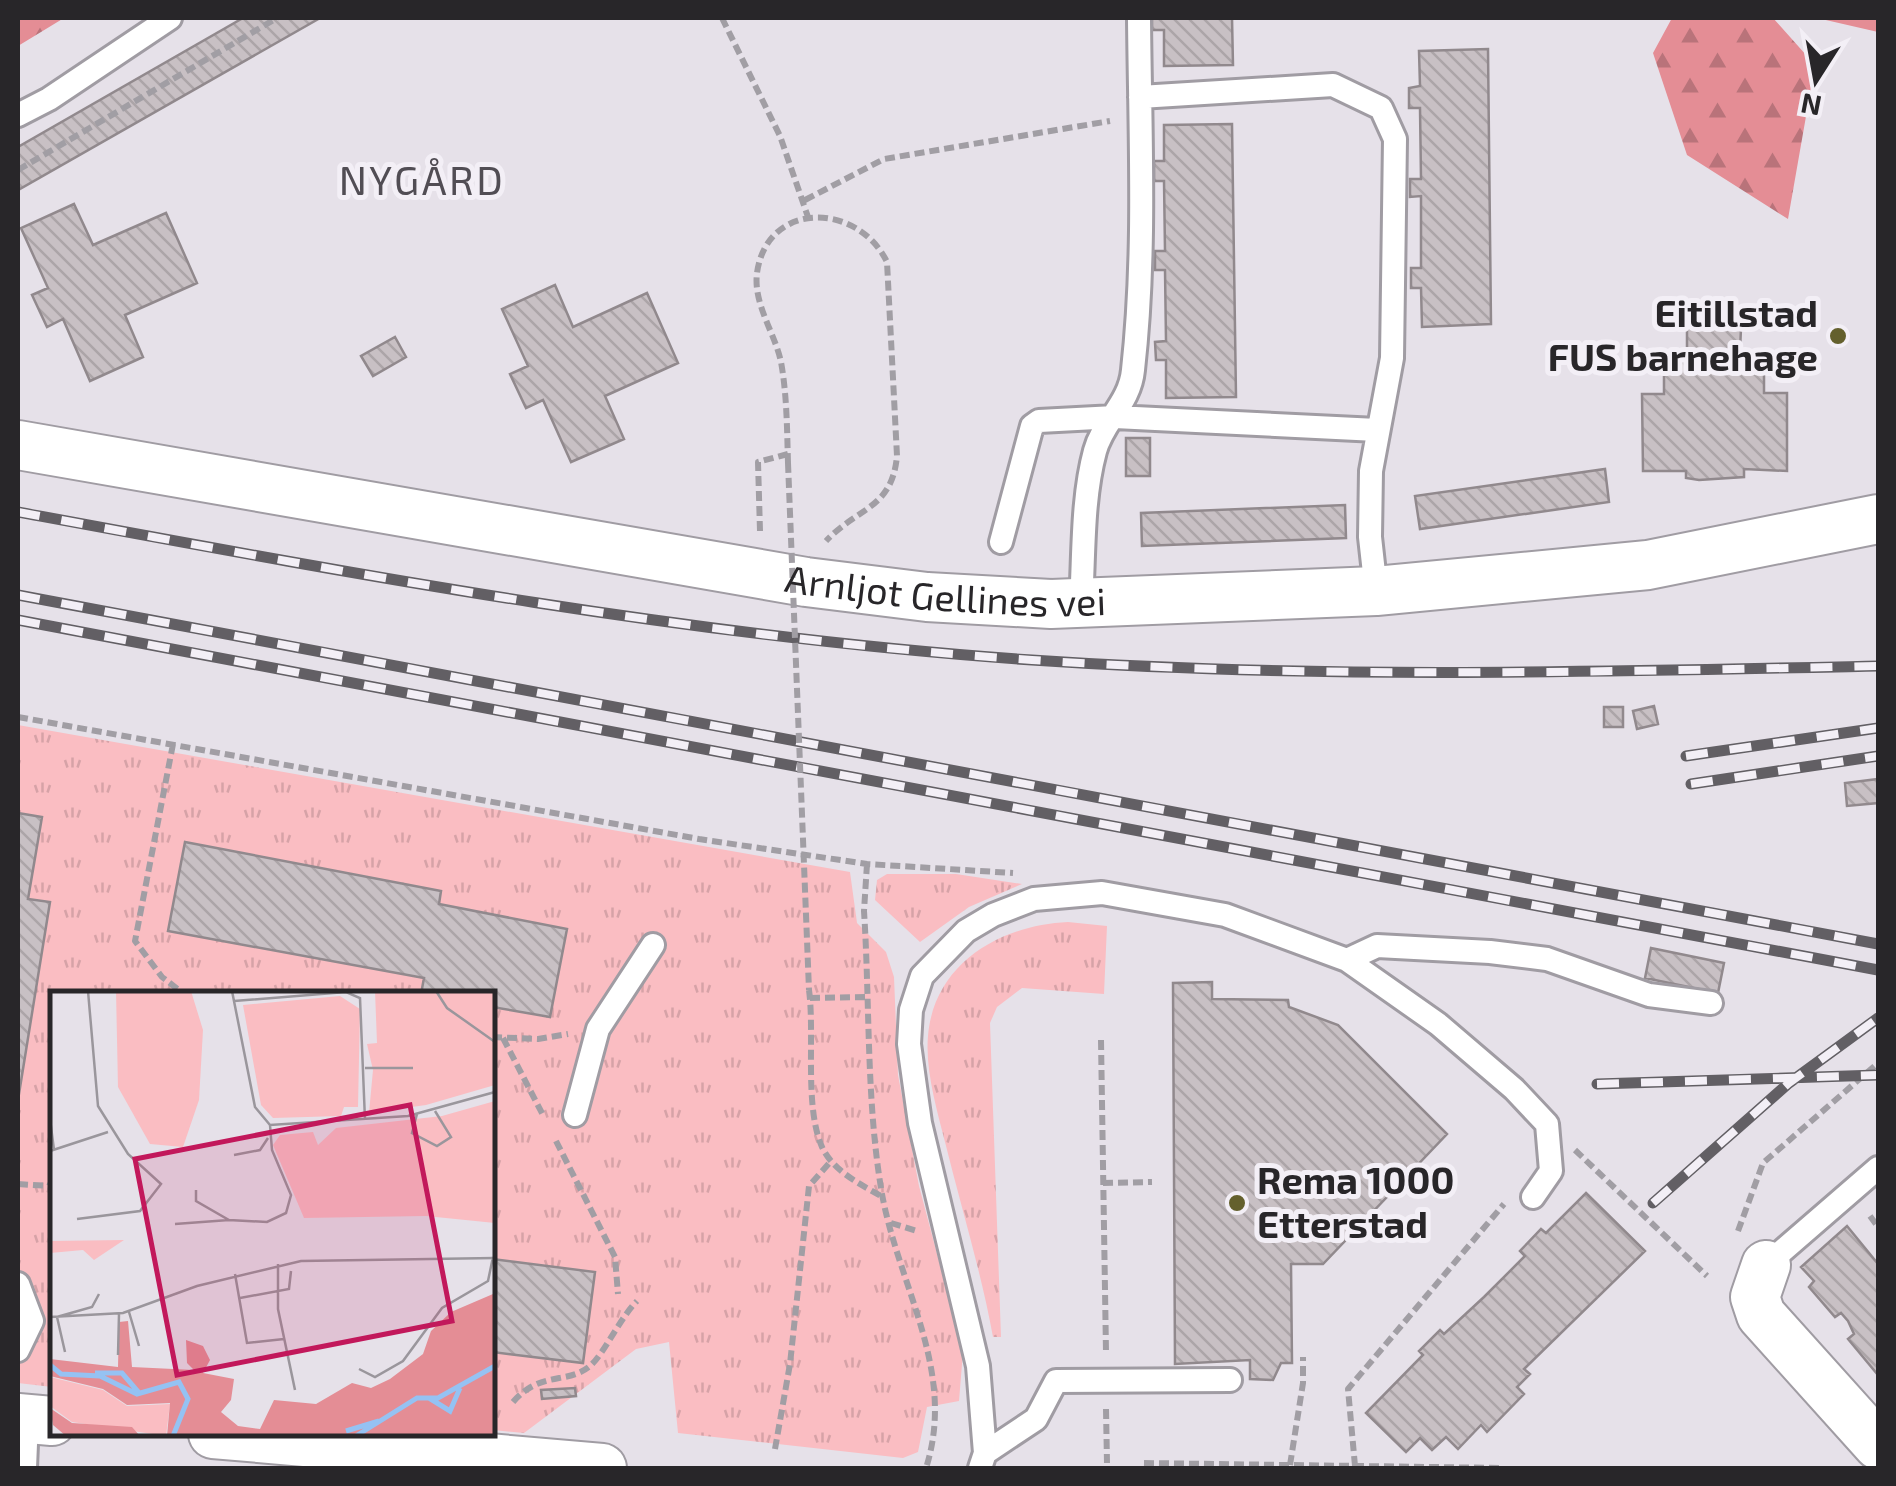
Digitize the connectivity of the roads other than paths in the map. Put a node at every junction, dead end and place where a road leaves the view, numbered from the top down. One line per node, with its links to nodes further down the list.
1 (170, 18): 4 (lane)
2 (1139, 18): 3 (lane)
3 (1140, 107): 5 (lane); 6 (lane)
4 (18, 115)
5 (1114, 417): 6 (lane); 9 (lane); 11 (lane)
6 (1377, 430): 10 (lane)
7 (18, 446): 11 (street, Arnljot Gellines vei)
8 (1878, 519): 10 (street, Arnljot Gellines vei)
9 (1001, 542)
10 (1376, 591): 11 (street, Arnljot Gellines vei)
11 (1082, 603)
12 (653, 945): 15 (lane)
13 (1347, 960): 14 (lane); 17 (lane); 26 (lane)
14 (1711, 1003)
15 (574, 1116)
16 (1878, 1168): 18 (lane)
17 (1533, 1197)
18 (1752, 1249): 24 (street)
19 (18, 1284): 20 (lane)
20 (18, 1350)
21 (1230, 1380): 26 (lane)
22 (32, 1419): 27 (lane)
23 (224, 1436): 25 (street)
24 (1878, 1446)
25 (321, 1456): 28 (street)
26 (982, 1461)
27 (25, 1468)
28 (602, 1468)

